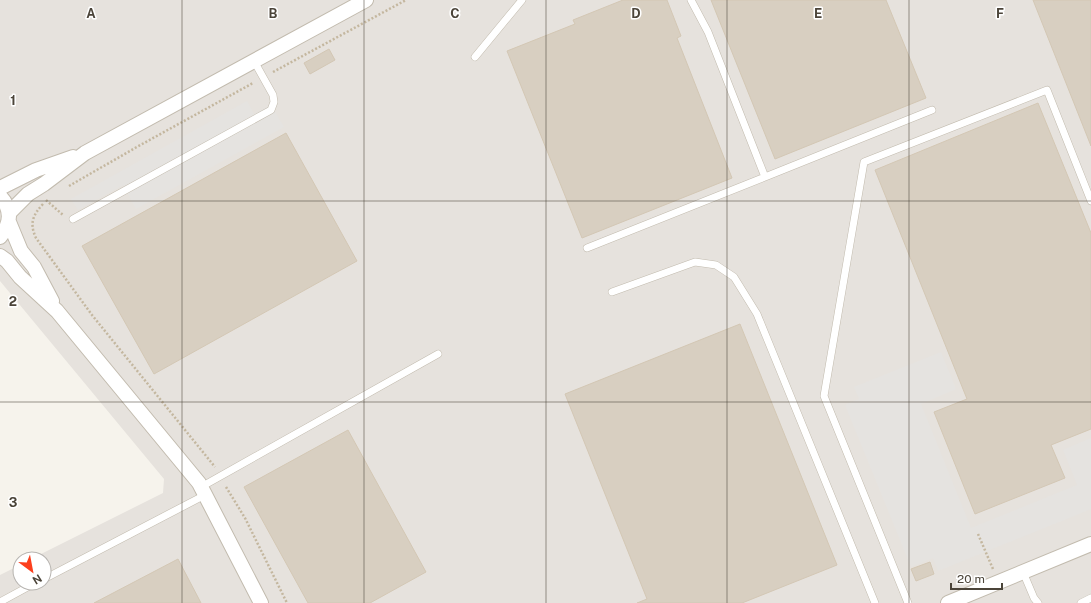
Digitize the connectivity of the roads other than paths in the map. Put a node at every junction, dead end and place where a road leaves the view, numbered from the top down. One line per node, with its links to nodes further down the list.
1 (366, 0): 5 (street)
2 (522, 0): 4 (lane)
3 (691, 0): 8 (lane)
4 (475, 57)
5 (254, 61): 7 (street); 13 (lane)
6 (932, 110): 8 (lane)
7 (84, 154): 9 (street); 12 (street)
8 (765, 177): 15 (lane)
9 (0, 188)
10 (0, 196): 12 (street)
11 (1091, 201): 29 (lane)
12 (9, 217): 14 (street); 18 (street)
13 (73, 220)
14 (0, 237)
15 (587, 248)
16 (0, 256): 18 (street)
17 (612, 292): 28 (lane)
18 (57, 311): 20 (street)
19 (438, 354): 20 (lane)
20 (203, 491): 23 (lane); 27 (street)
21 (1091, 544): 22 (street)
22 (1023, 572): 30 (street); 31 (lane)
23 (52, 575)
24 (21, 591): 26 (lane)
25 (1091, 598): 32 (lane)
26 (0, 602)
27 (261, 603)
28 (875, 603)
29 (908, 603)
30 (948, 603)
31 (1038, 603)
32 (1081, 603)

